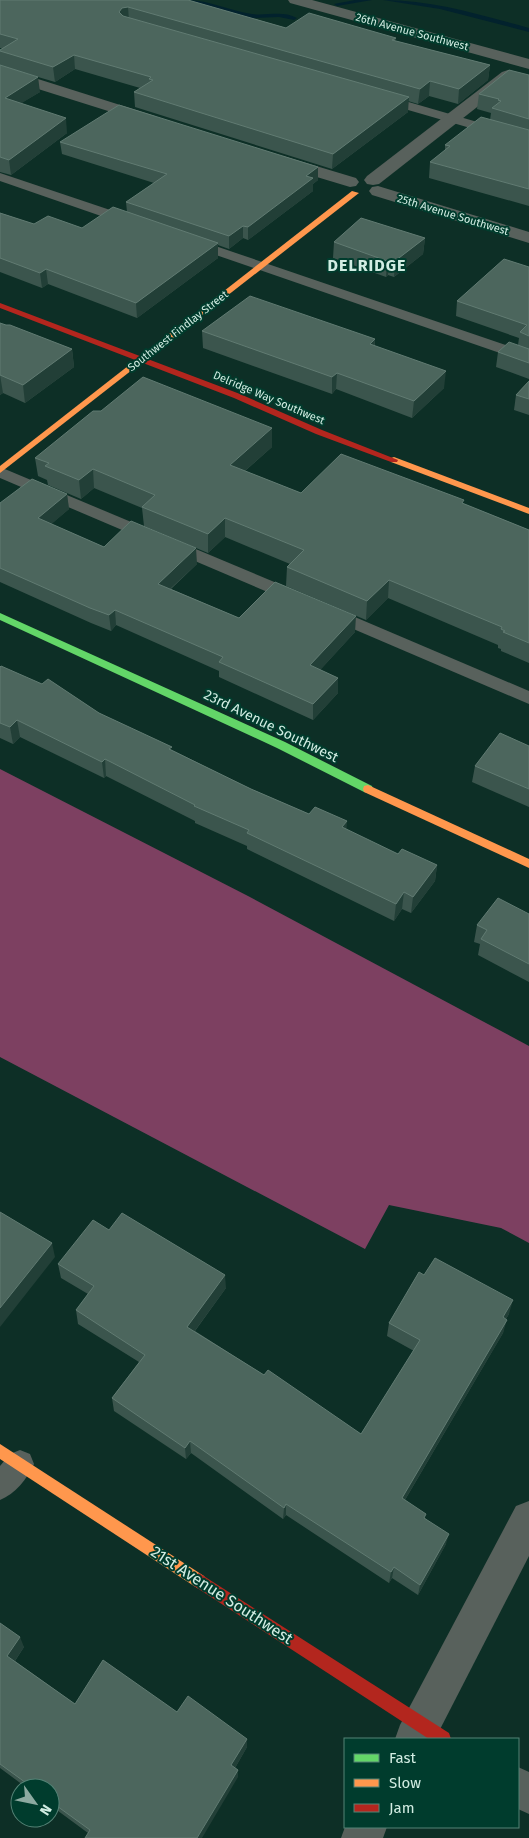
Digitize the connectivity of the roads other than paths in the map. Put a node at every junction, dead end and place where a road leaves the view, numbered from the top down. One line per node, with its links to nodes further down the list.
1 (295, 0): 2 (street, 26th Avenue Southwest)
2 (526, 63): 5 (street)
3 (0, 72): 6 (street)
4 (367, 94): 5 (lane)
5 (452, 118): 7 (lane); 10 (street)
6 (161, 123)
7 (529, 141)
8 (265, 155): 11 (street)
9 (0, 176): 12 (lane)
10 (376, 186): 11 (street); 14 (street, 25th Avenue Southwest)
11 (353, 188): 15 (street, Southwest Findlay Street)
12 (149, 228)
13 (177, 237): 15 (lane)
14 (529, 238)
15 (261, 266): 17 (lane); 18 (street, Southwest Findlay Street)
16 (0, 305): 18 (street, Delridge Way Southwest)
17 (529, 358)
18 (143, 359): 19 (street, Southwest Findlay Street); 20 (street, Delridge Way Southwest)
19 (0, 471): 22 (lane)
20 (529, 511)
21 (0, 616): 23 (street, 23rd Avenue Southwest)
22 (529, 698)
23 (529, 864)
24 (10, 1457): 25 (lane); 27 (street, 21st Avenue Southwest)
25 (0, 1486)
26 (529, 1519): 27 (street)
27 (426, 1735)

